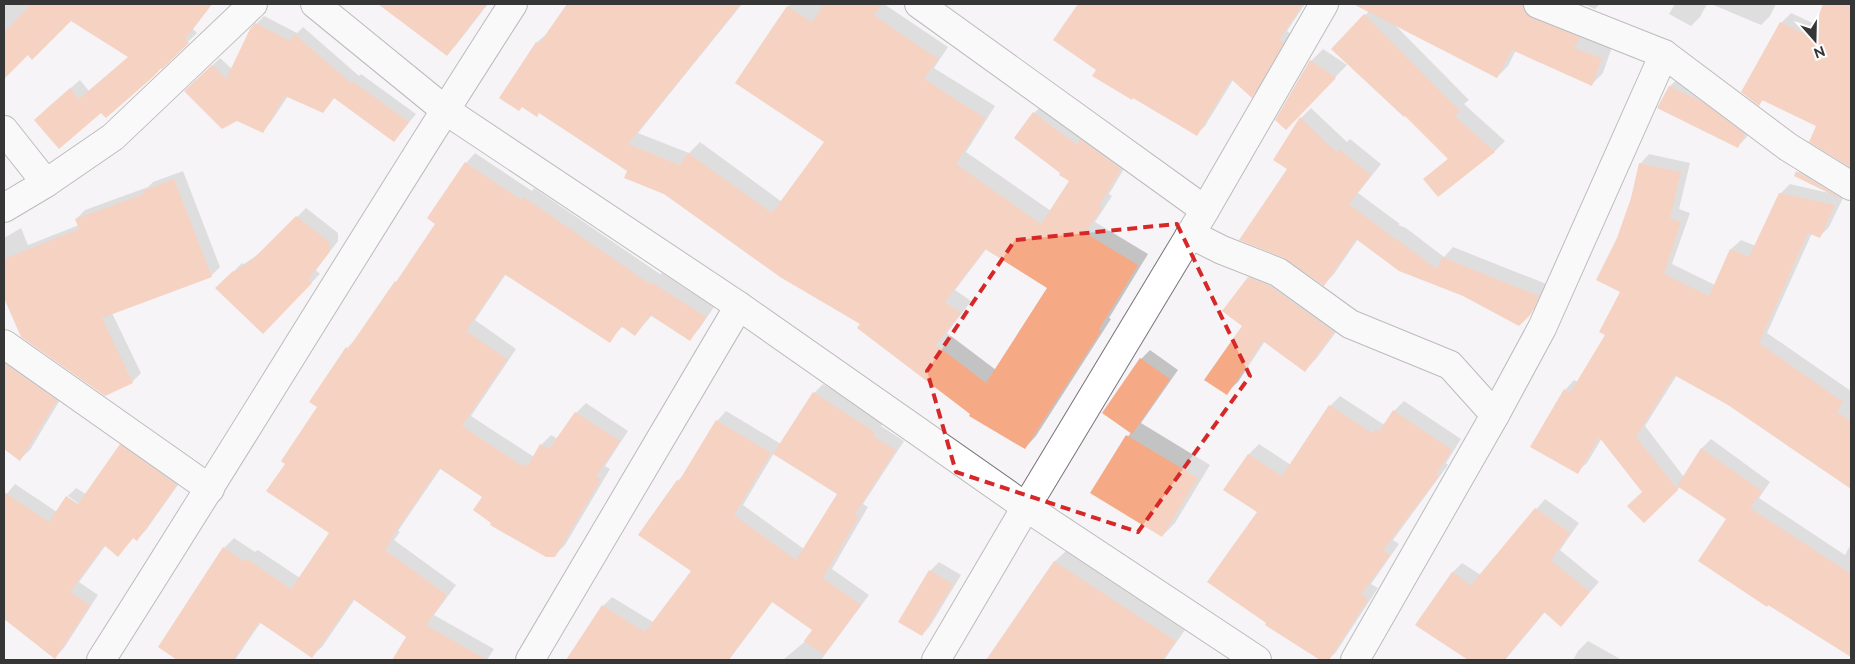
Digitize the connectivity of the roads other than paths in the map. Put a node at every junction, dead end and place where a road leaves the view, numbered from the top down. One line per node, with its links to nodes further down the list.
1 (253, 4): 12 (street)
2 (315, 4): 8 (street)
3 (514, 4): 8 (street)
4 (919, 4): 15 (street)
5 (1324, 4): 15 (street)
6 (1538, 4): 7 (street)
7 (1664, 54): 10 (street); 19 (street)
8 (445, 110): 17 (street); 20 (street)
9 (4, 130): 12 (street)
10 (1788, 147): 11 (street); 13 (street)
11 (1851, 166)
12 (46, 183): 14 (street)
13 (1851, 186)
14 (4, 208)
15 (1205, 210): 16 (street)
16 (1190, 234): 19 (street); 21 (street)
17 (739, 306): 21 (street); 23 (street)
18 (4, 344): 20 (street)
19 (1495, 416): 26 (street)
20 (210, 489): 22 (street)
21 (1026, 507): 24 (street); 25 (street)
22 (101, 660)
23 (530, 660)
24 (936, 660)
25 (1257, 660)
26 (1355, 660)

